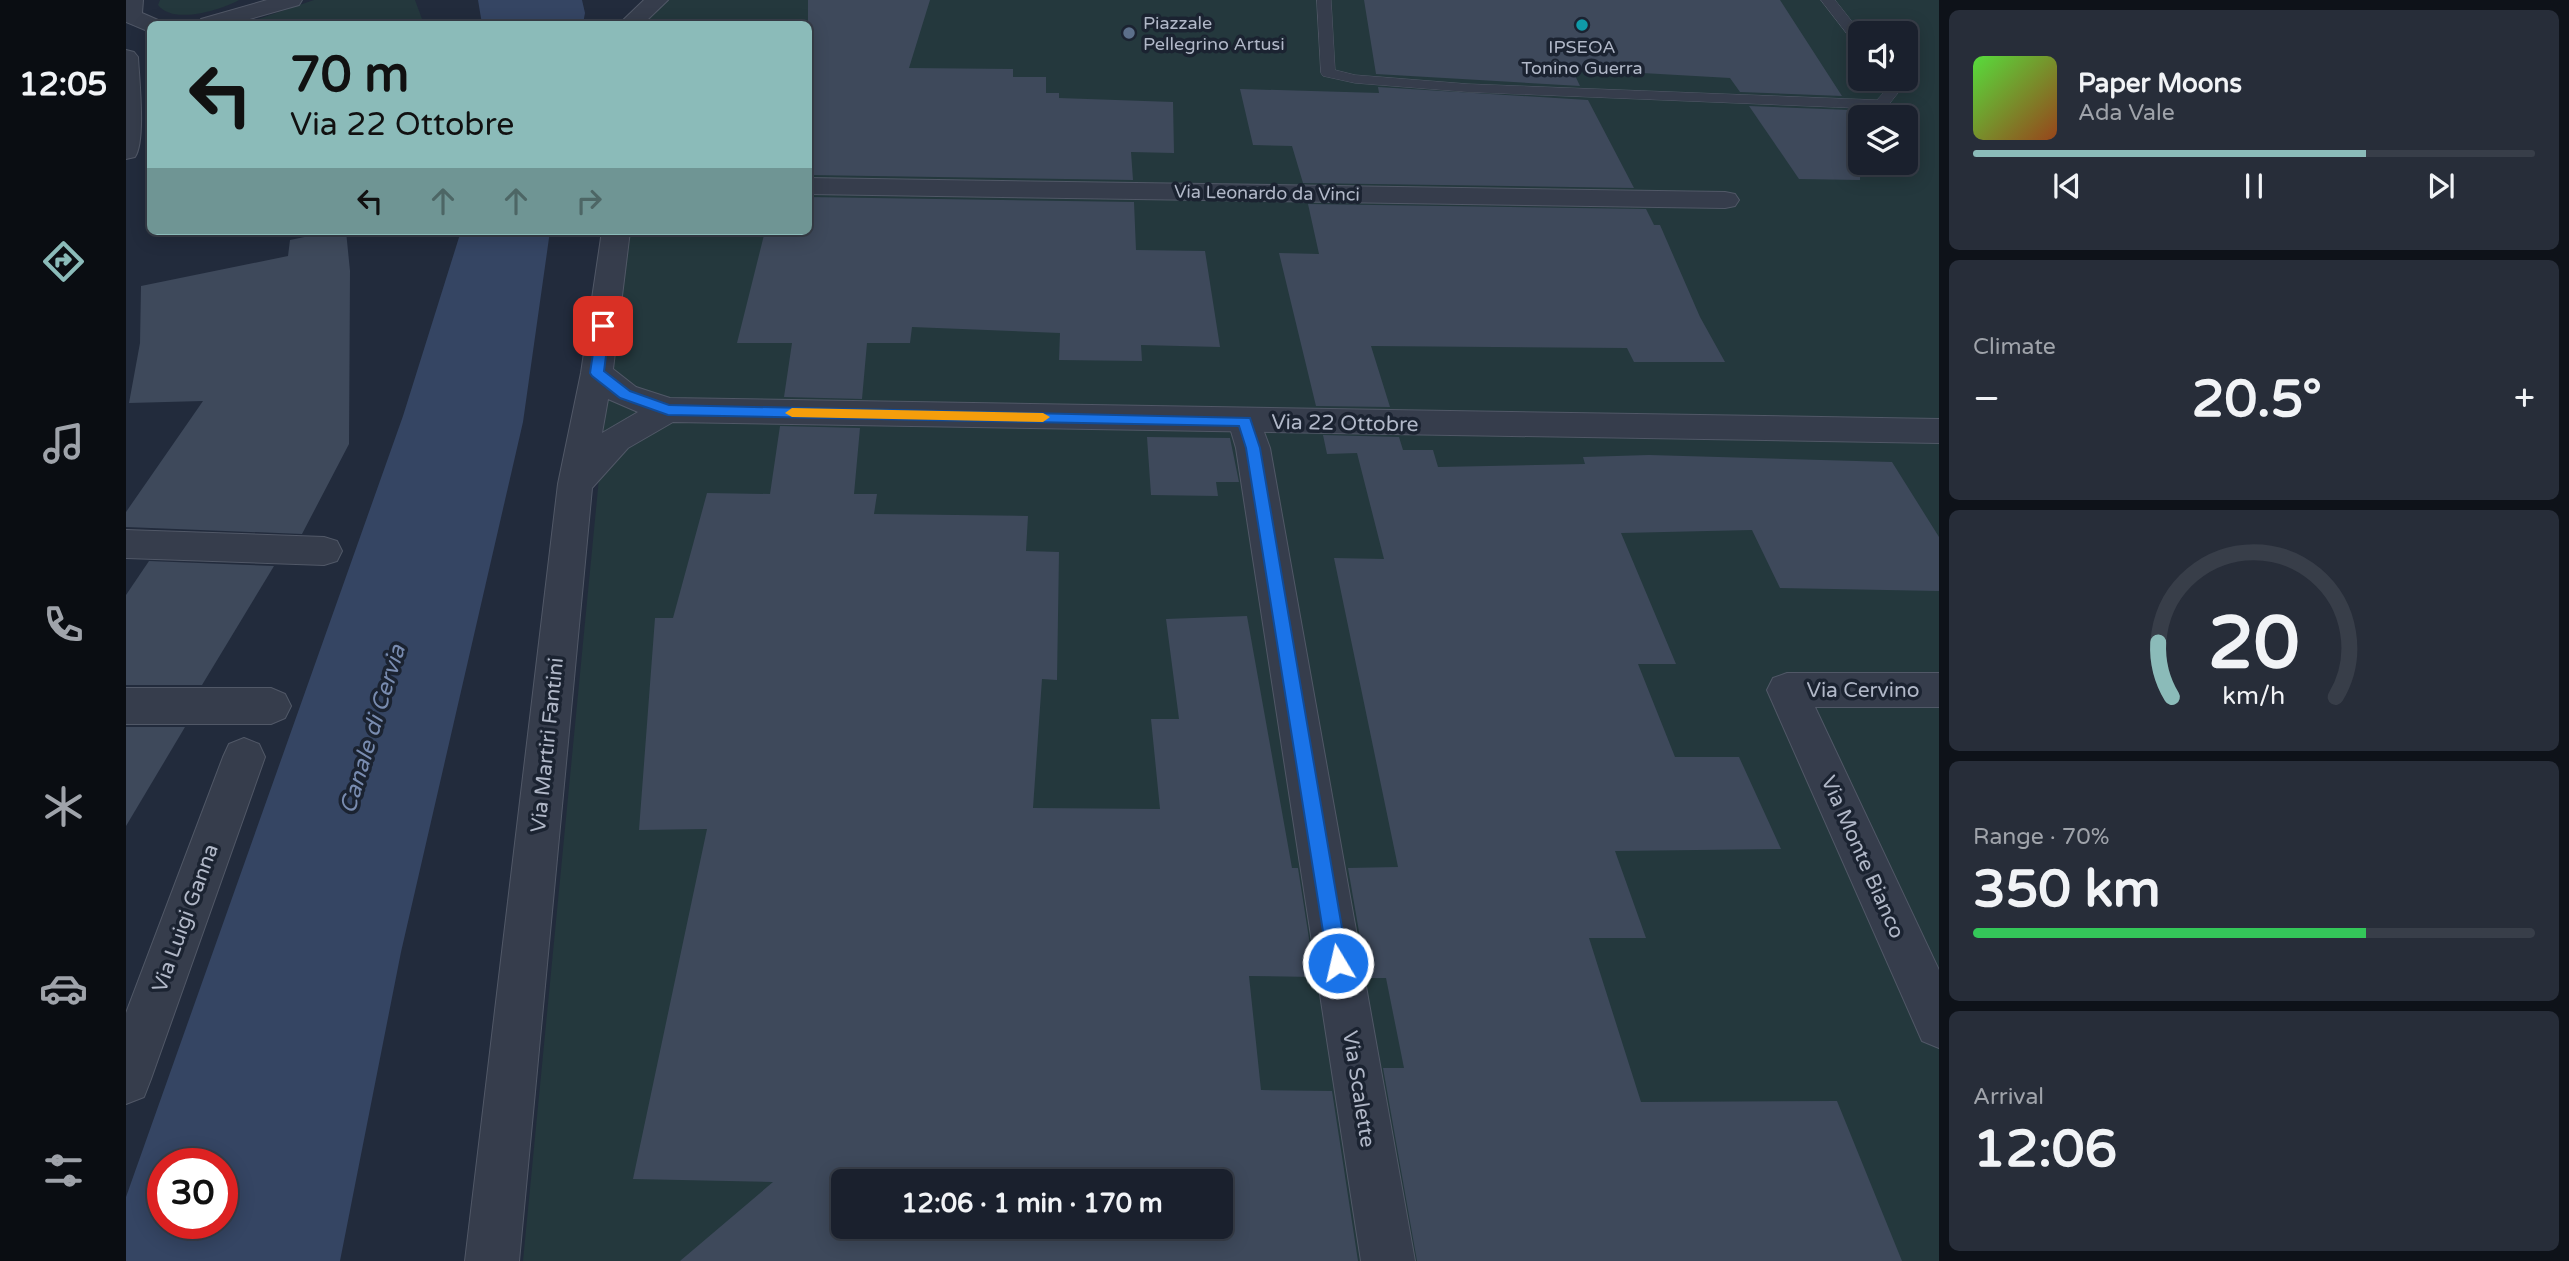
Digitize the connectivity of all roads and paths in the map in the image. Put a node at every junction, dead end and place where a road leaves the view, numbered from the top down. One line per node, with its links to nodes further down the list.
1 (291, 0): 4 (street)
2 (1324, 0): 10 (lane)
3 (1828, 0): 7 (lane)
4 (266, 5): 6 (street)
5 (138, 17): 8 (street)
6 (218, 21)
7 (1848, 26)
8 (126, 55): 11 (street)
9 (147, 83): 11 (street)
10 (1892, 91)
11 (128, 112): 12 (street)
12 (126, 151)
13 (812, 186): 14 (street, Via Leonardo da Vinci)
14 (1725, 200)
15 (615, 235): 16 (street, Via Martiri Fantini)
16 (597, 373): 17 (street, Via 22 Ottobre); 20 (street, Via Martiri Fantini)
17 (668, 410): 18 (street, Via 22 Ottobre); 20 (street)
18 (1245, 421): 19 (street, Via 22 Ottobre); 31 (street, Via Scalette)
19 (1939, 430)
20 (575, 484): 30 (street, Via Martiri Fantini)
21 (126, 544): 22 (street)
22 (324, 551)
23 (1787, 690): 24 (street, Via Cervino); 28 (street, Via Monte Bianco)
24 (1939, 690)
25 (126, 706): 26 (street)
26 (271, 706)
27 (244, 757): 29 (street, Via Luigi Ganna)
28 (1939, 1024)
29 (126, 1079)
30 (492, 1261)
31 (1388, 1261)

